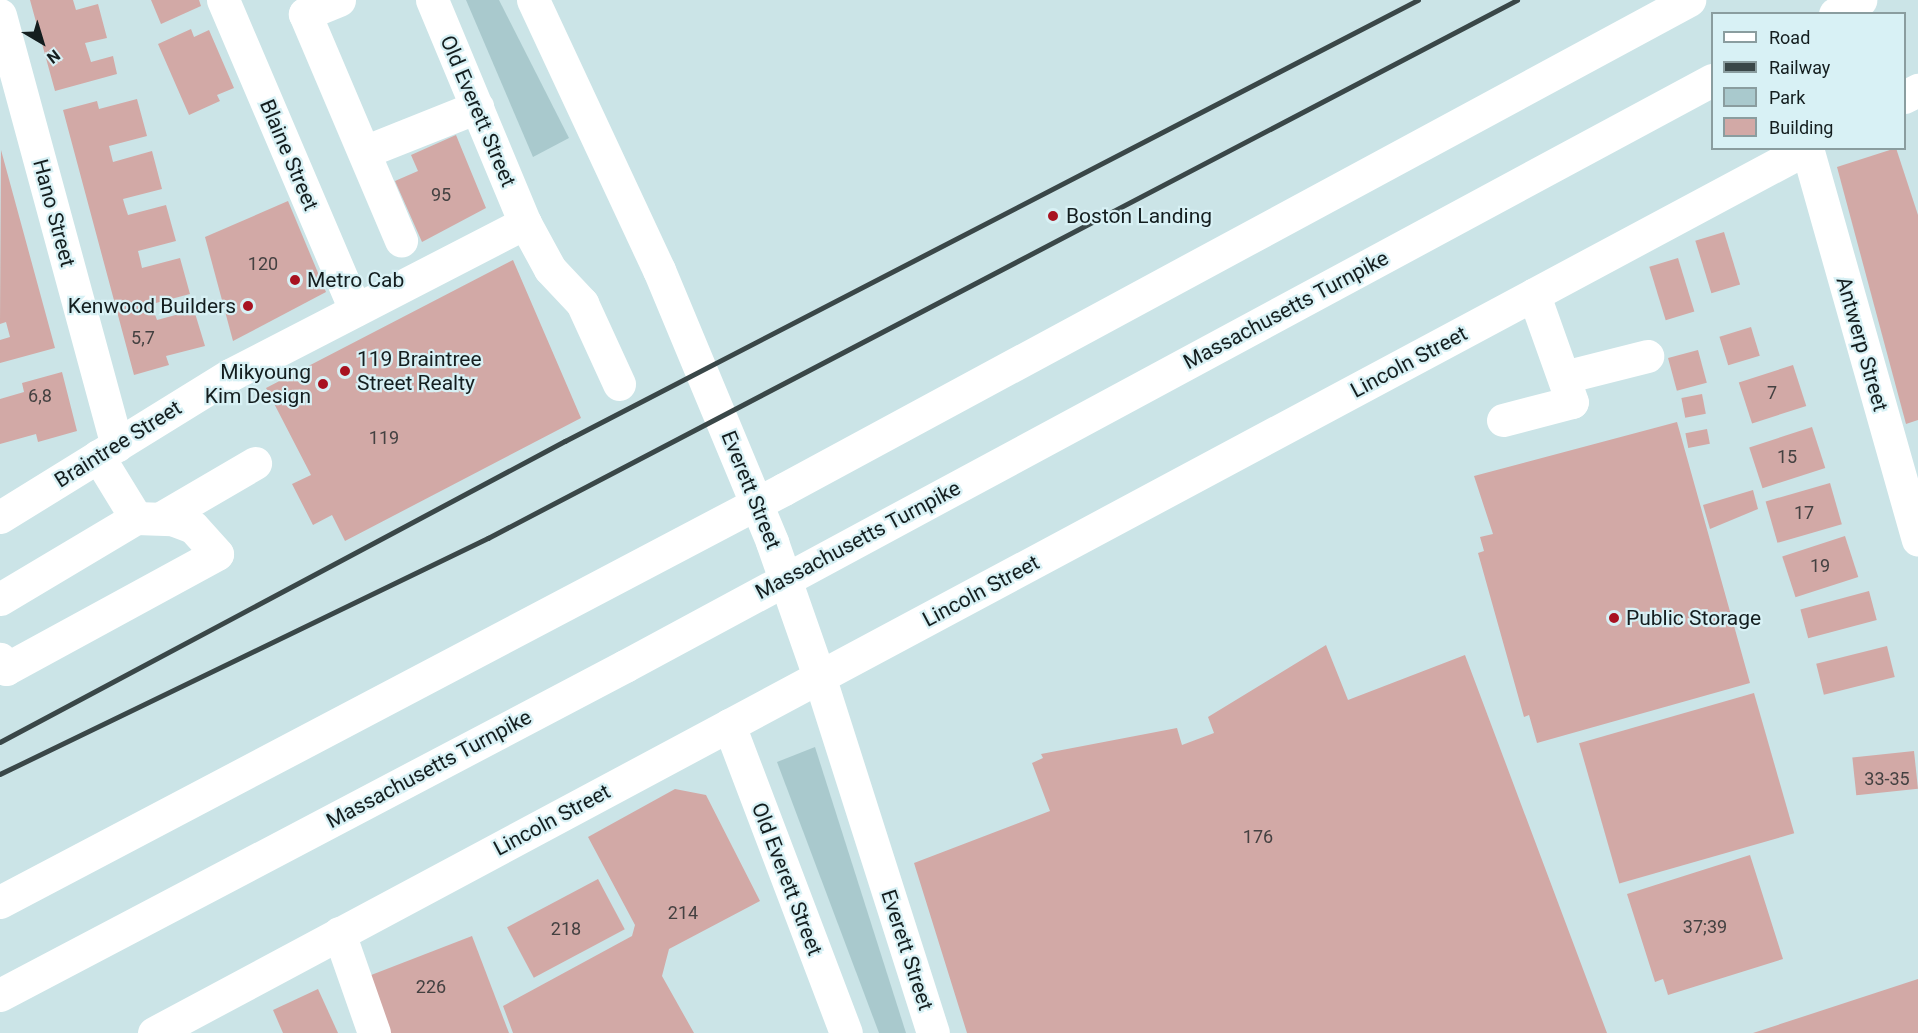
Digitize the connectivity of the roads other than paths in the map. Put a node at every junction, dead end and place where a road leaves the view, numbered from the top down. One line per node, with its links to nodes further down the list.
1 (223, 0): 17 (main road, Blaine Street)
2 (339, 0): 13 (main road)
3 (432, 0): 10 (main road, Old Everett Street)
4 (533, 0): 37 (main road, Everett Street)
5 (1689, 0): 31 (main road)
6 (1860, 0): 7 (main road)
7 (1839, 12)
8 (0, 15): 22 (main road, Hano Street)
9 (1711, 81): 33 (main road, Massachusetts Turnpike)
10 (477, 107): 13 (main road); 14 (main road, Old Everett Street)
11 (1804, 150): 16 (main road, Lincoln Street)
12 (1809, 150): 23 (main road, Antwerp Street)
13 (364, 152): 15 (main road)
14 (525, 222): 17 (main road, Braintree Street); 20 (main road, Old Everett Street)
15 (400, 240)
16 (1534, 295): 19 (main road); 30 (main road, Lincoln Street)
17 (356, 310): 22 (main road, Braintree Street)
18 (1647, 356): 19 (main road)
19 (1564, 376): 21 (main road)
20 (619, 384)
21 (1503, 420)
22 (107, 451): 25 (main road, Braintree Street); 26 (main road, Hano Street)
23 (1907, 458): 27 (main road, Antwerp Street)
24 (255, 463): 26 (main road)
25 (0, 517)
26 (148, 518): 28 (main road); 29 (main road)
27 (1918, 540)
28 (0, 599)
29 (0, 659)
30 (729, 725): 32 (main road, Lincoln Street); 36 (main road, Old Everett Street)
31 (0, 902)
32 (339, 933): 34 (main road, Lincoln Street); 35 (main road)
33 (0, 995)
34 (154, 1033)
35 (374, 1033)
36 (846, 1033)
37 (933, 1033)

